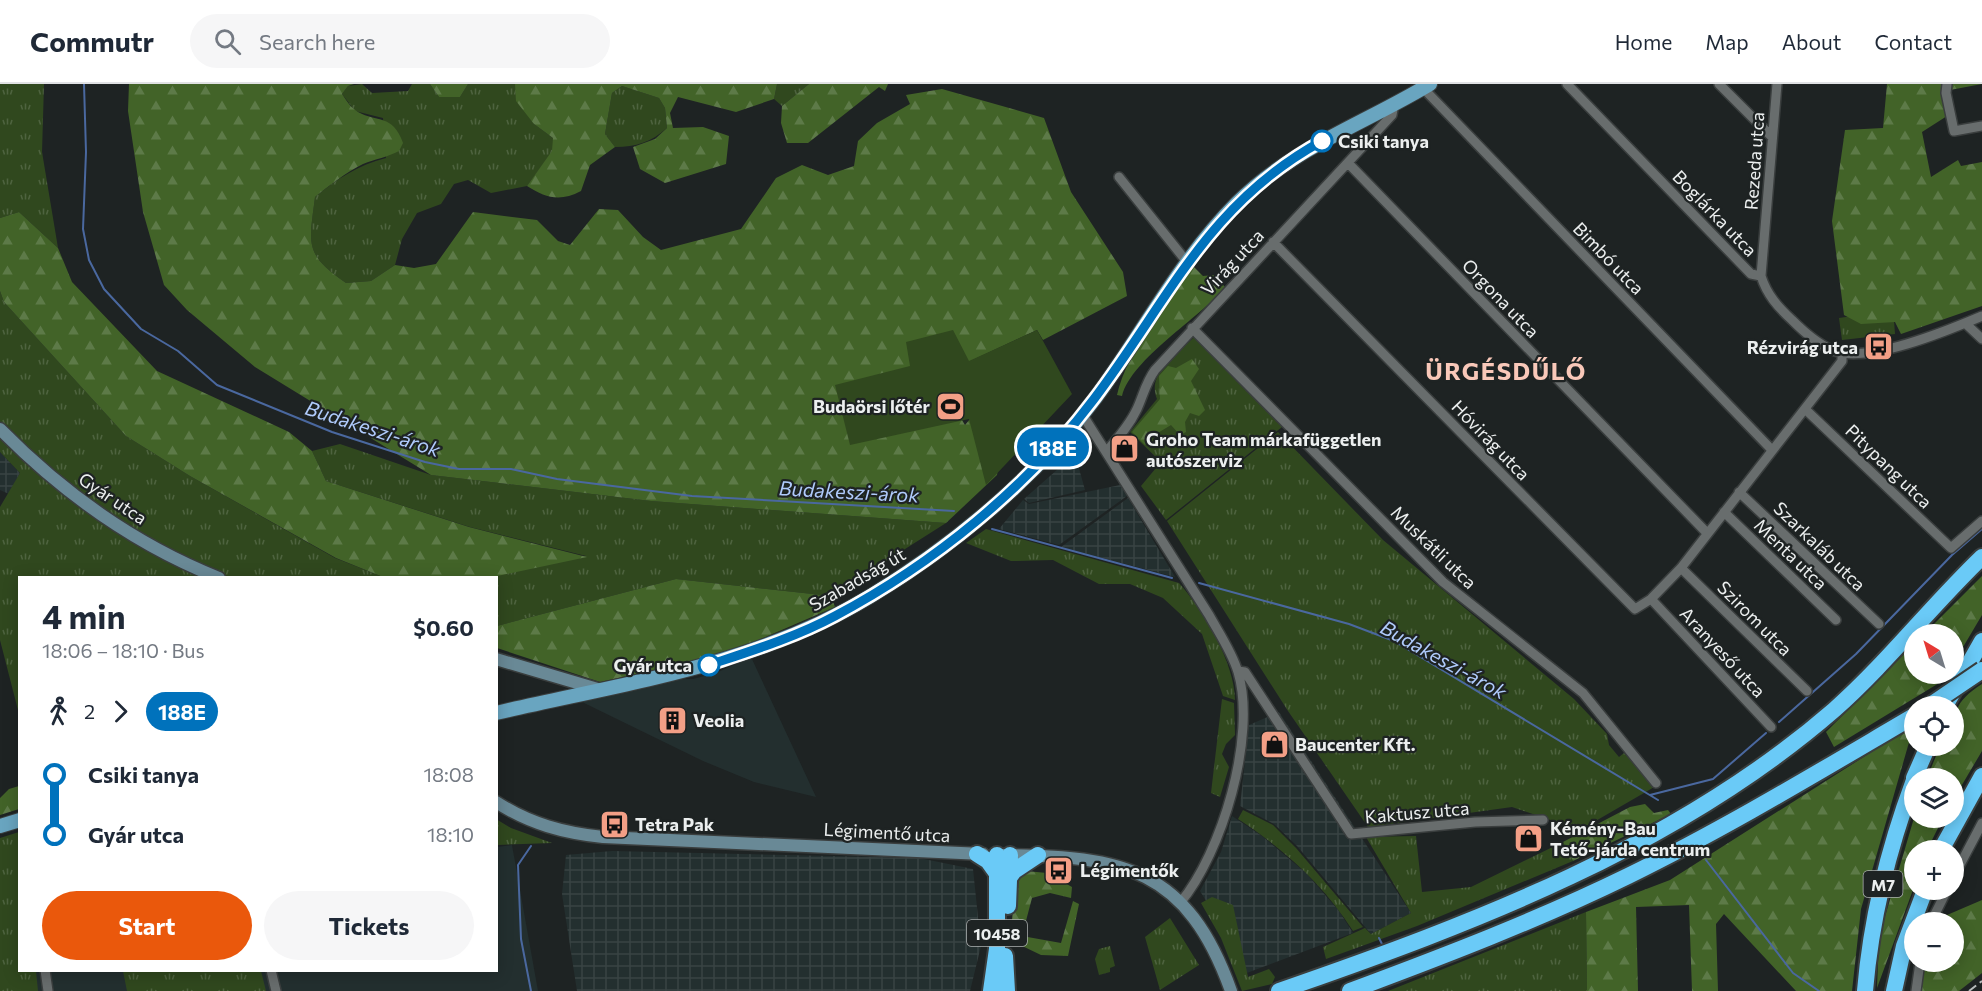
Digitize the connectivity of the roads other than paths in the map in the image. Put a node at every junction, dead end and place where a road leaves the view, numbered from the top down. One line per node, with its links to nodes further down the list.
1 (1568, 84): 13 (street, Boglárka utca)
2 (1719, 84): 8 (street)
3 (1777, 84): 8 (street, Rezeda utca)
4 (1947, 84): 7 (street)
5 (1426, 86): 6 (main road, Szabadság út); 22 (street, Bimbó utca)
6 (1394, 104): 9 (street, Virág utca); 12 (main road, Szabadság út)
7 (1982, 126)
8 (1772, 137): 13 (street, Rezeda utca)
9 (1348, 163): 11 (street, Virág utca); 27 (street, Orgona utca)
10 (1119, 177): 12 (street)
11 (1274, 242): 16 (street, Virág utca); 31 (street, Hóvirág utca)
12 (1187, 262): 20 (main road, Szabadság út)
13 (1761, 276): 18 (street, Boglárka utca)
14 (1982, 316): 15 (street)
15 (1965, 323): 17 (street); 18 (street)
16 (1192, 328): 23 (street, Virág utca); 48 (street, Muskátli utca)
17 (1982, 339)
18 (1842, 352): 19 (street)
19 (1805, 409): 22 (street); 26 (street, Pitypang utca)
20 (1082, 414): 23 (street); 39 (main road, Szabadság út)
21 (0, 429): 30 (main road, Gyár utca)
22 (1772, 450): 24 (street)
23 (1106, 452): 37 (street)
24 (1740, 492): 25 (street); 33 (street, Szarkaláb utca)
25 (1724, 512): 27 (street); 32 (street, Menta utca)
26 (1982, 521)
27 (1707, 533): 29 (street)
28 (1982, 557): 72 (highway)
29 (1681, 568): 31 (street); 40 (street, Szirom utca)
30 (215, 576)
31 (1651, 599): 46 (street, Aranyeső utca)
32 (1836, 620)
33 (1879, 624)
34 (1982, 641): 42 (highway)
35 (498, 660): 38 (main road)
36 (1982, 670): 41 (highway, bridge)
37 (1238, 671): 51 (street, Kaktusz utca); 62 (street)
38 (559, 677): 39 (main road); 43 (main road)
39 (602, 691): 43 (main road, Szabadság út)
40 (1807, 691)
41 (1944, 696)
42 (1951, 696)
43 (560, 699): 44 (main road, Szabadság út)
44 (498, 713)
45 (1904, 722): 66 (highway)
46 (1771, 727)
47 (1982, 776): 55 (highway)
48 (1656, 783)
49 (498, 803): 56 (main road, Légimentő utca)
50 (1904, 810): 74 (highway, M7)
51 (1543, 820)
52 (18, 821): 54 (main road)
53 (1982, 823): 59 (street)
54 (0, 826)
55 (1947, 840)
56 (977, 854): 57 (main road, Légimentő utca); 60 (highway)
57 (1004, 855): 58 (main road, Légimentő utca); 60 (highway)
58 (1038, 855): 60 (highway); 62 (main road, Légimentő utca)
59 (1964, 857)
60 (1003, 876): 70 (highway, 10458); 71 (highway)
61 (1921, 900): 75 (highway, M7)
62 (1180, 903): 67 (main road, Légimentő utca)
63 (45, 972): 68 (street)
64 (271, 972): 69 (street)
65 (1919, 972): 76 (street)
66 (1384, 983): 73 (highway)
67 (1229, 986)
68 (48, 991)
69 (276, 991)
70 (991, 991)
71 (1007, 991)
72 (1279, 991)
73 (1350, 991)
74 (1866, 991)
75 (1894, 991)
76 (1916, 991)

